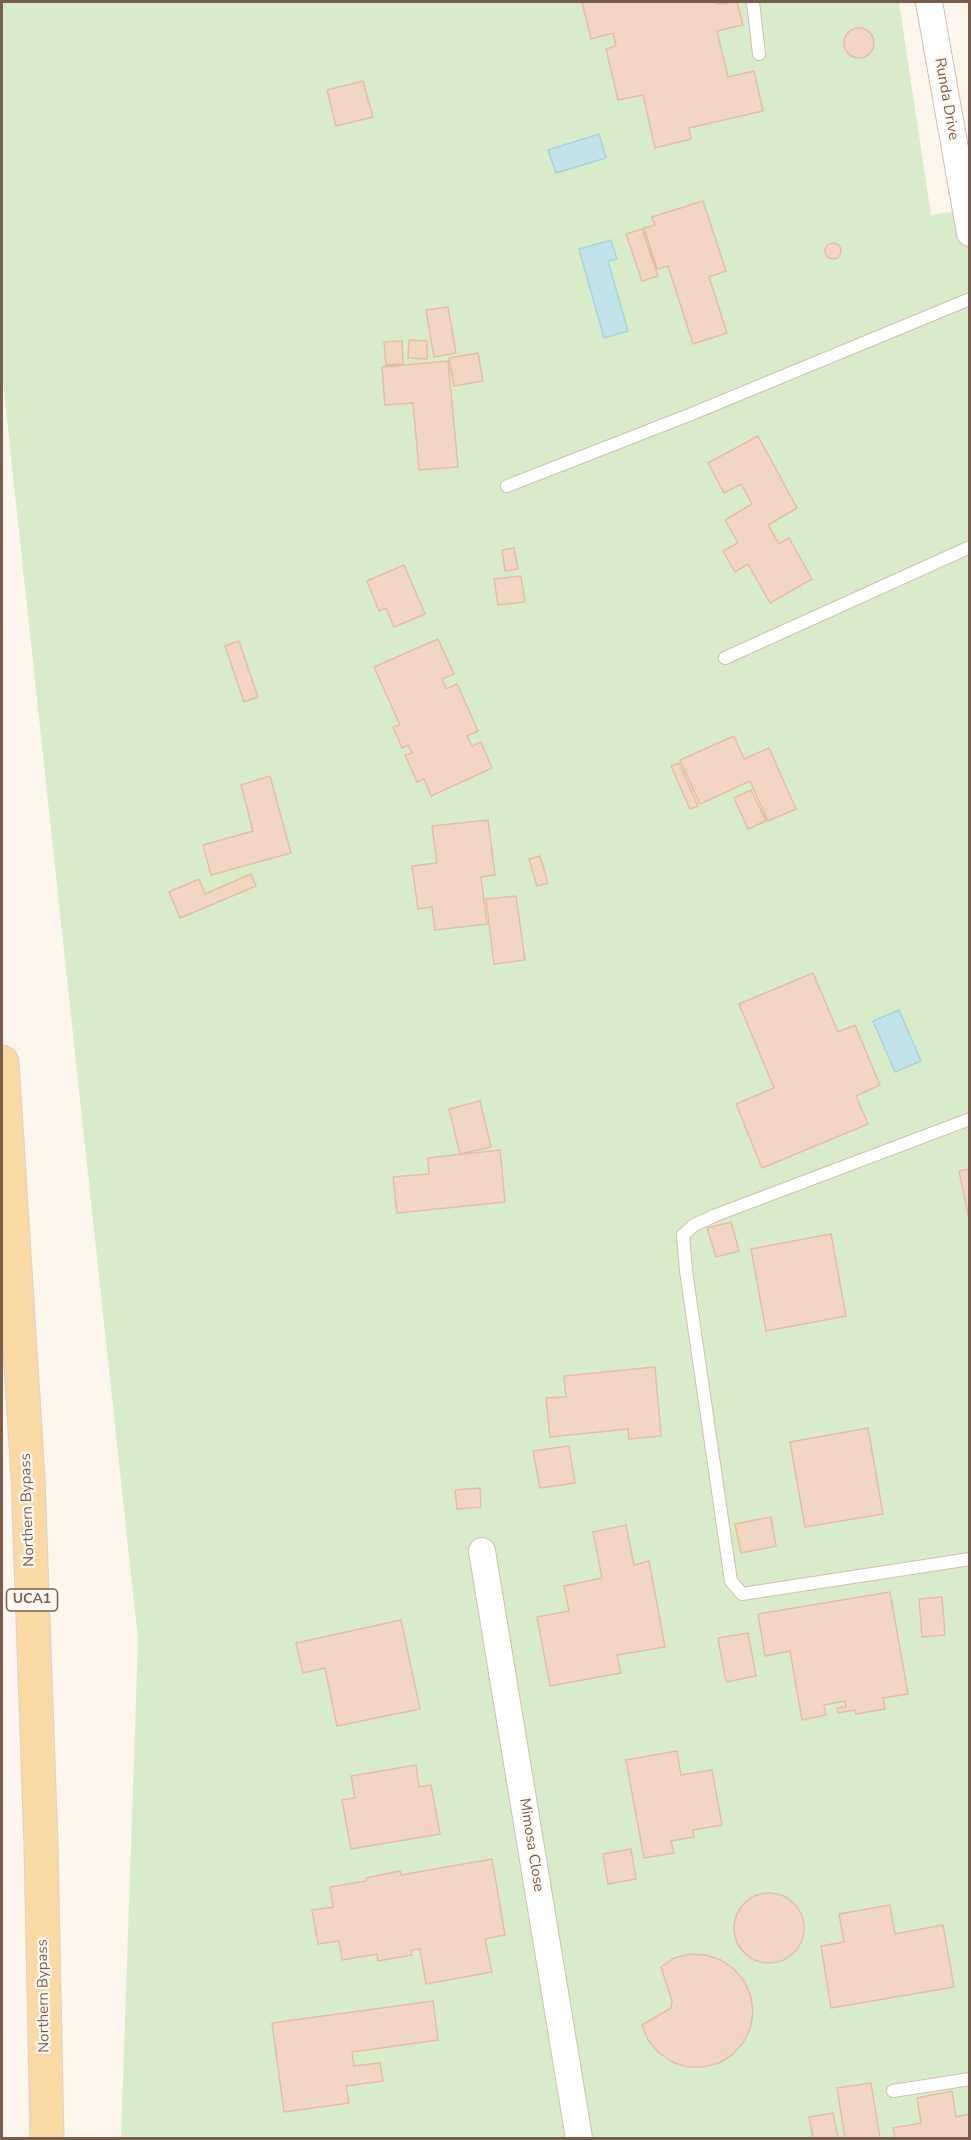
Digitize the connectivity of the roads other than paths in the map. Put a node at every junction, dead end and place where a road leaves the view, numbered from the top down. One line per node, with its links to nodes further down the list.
1 (753, 2): 3 (lane)
2 (929, 2): 4 (street, Runda Drive)
3 (759, 54)
4 (965, 181): 5 (street, Runda Drive)
5 (969, 233)
6 (969, 299): 7 (lane)
7 (507, 486)
8 (969, 548): 9 (lane)
9 (725, 658)
10 (2, 1062): 16 (main road, Northern Bypass / UCA1)
11 (969, 1119): 13 (lane)
12 (482, 1551): 17 (street, Mimosa Close)
13 (969, 1559)
14 (969, 2079): 15 (lane)
15 (893, 2091)
16 (47, 2139)
17 (579, 2139)

